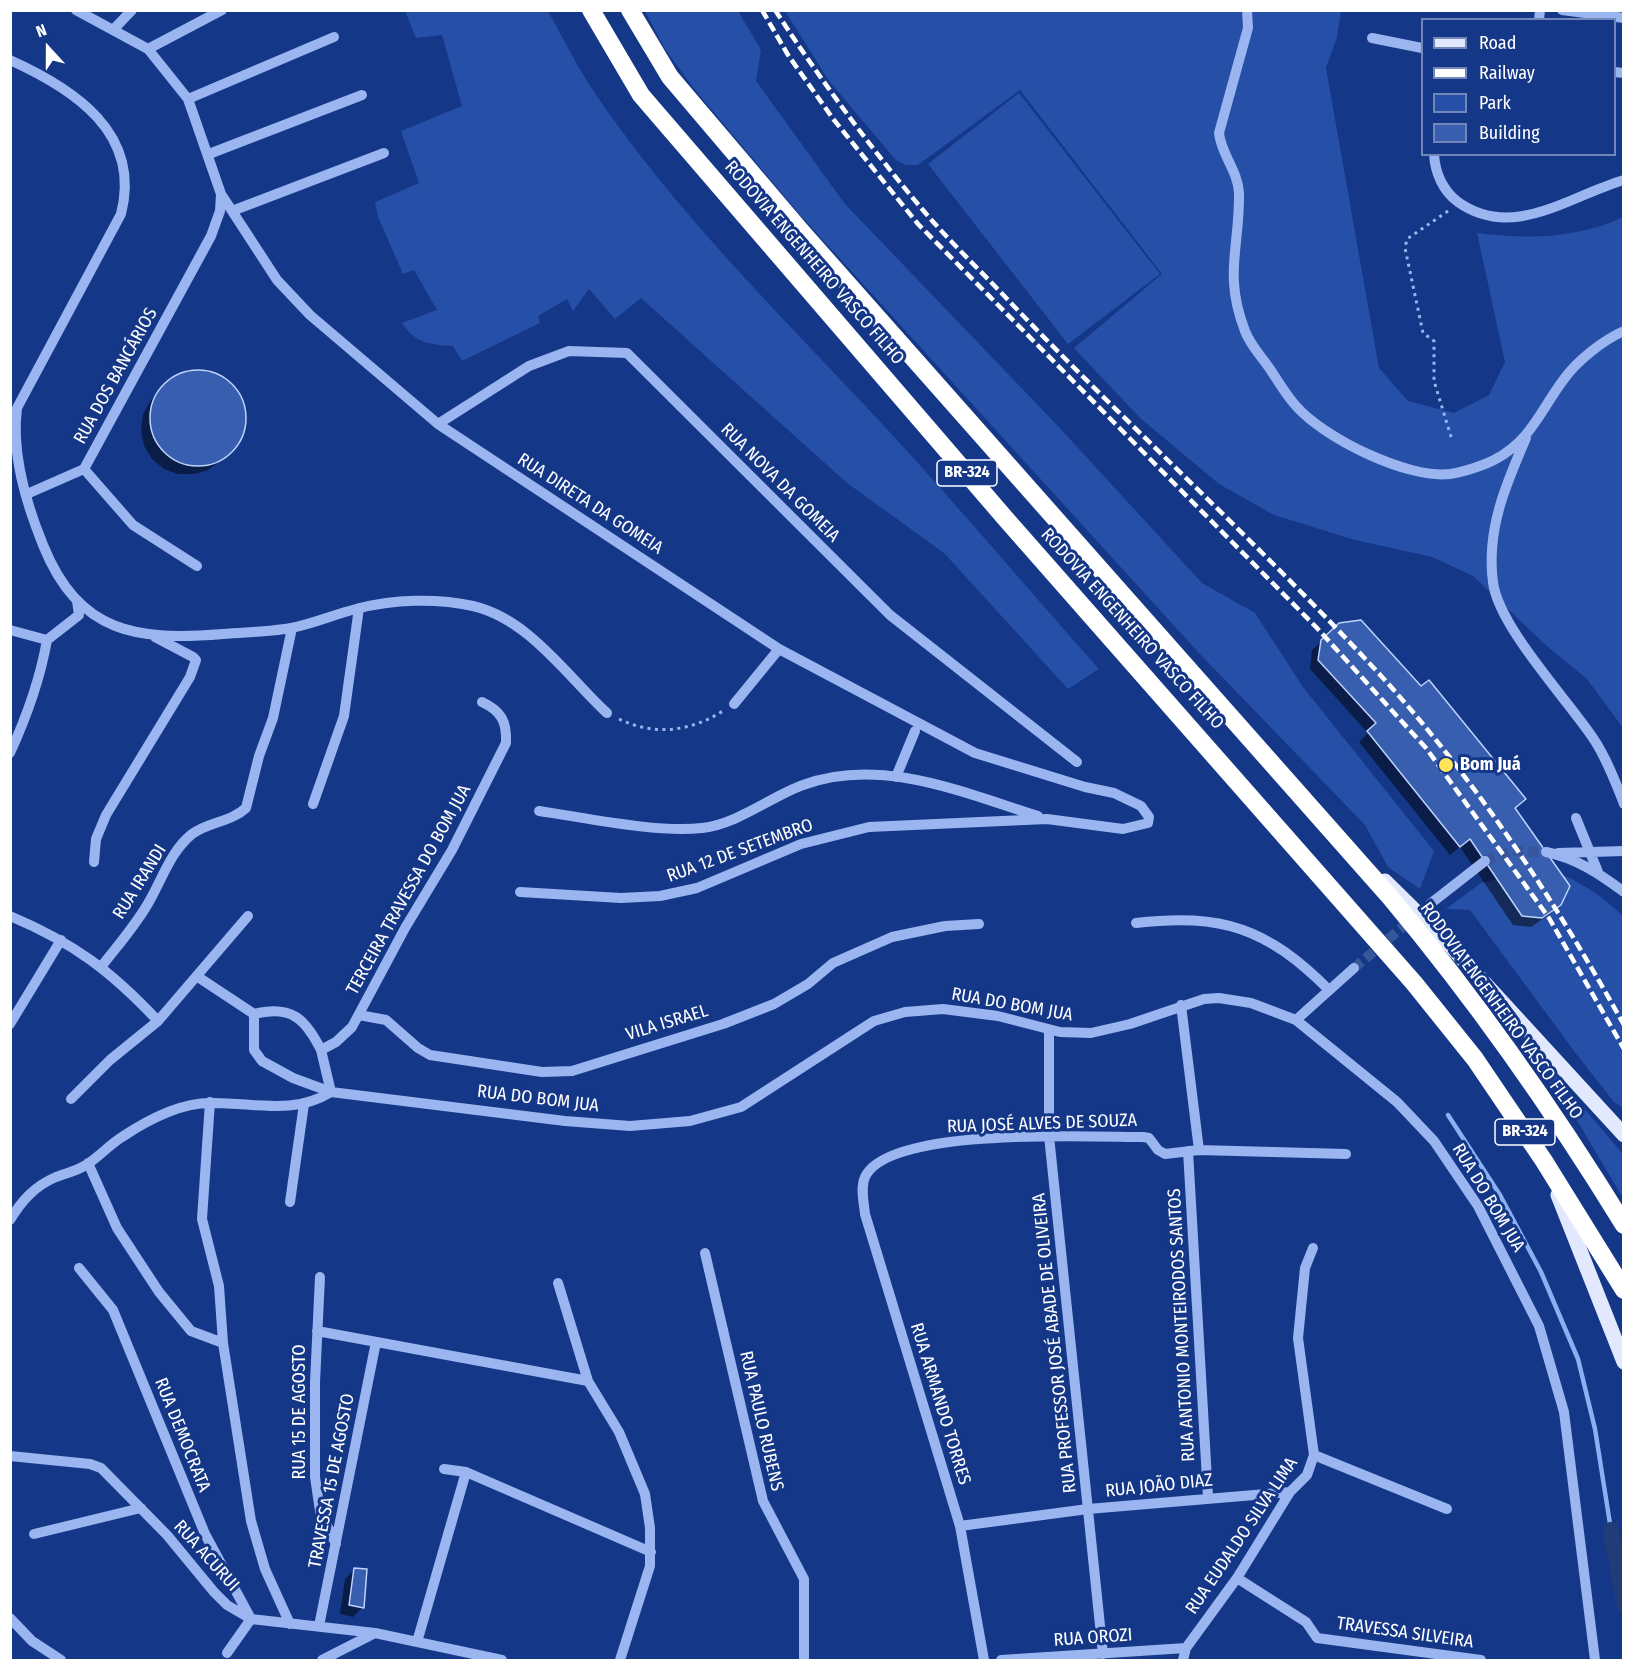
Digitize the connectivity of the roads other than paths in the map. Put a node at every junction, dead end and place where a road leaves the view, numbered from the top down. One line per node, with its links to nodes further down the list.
1 (76, 10): 9 (street)
2 (132, 10): 9 (street)
3 (222, 10): 13 (street)
4 (591, 10): 83 (highway, RODOVIA ENGENHEIRO VASCO FILHO / BR-324)
5 (630, 10): 49 (highway, RODOVIA ENGENHEIRO VASCO FILHO / BR-324)
6 (1247, 10): 25 (street)
7 (1562, 10): 8 (street)
8 (1623, 18)
9 (112, 30): 13 (street)
10 (334, 37): 16 (street)
11 (1372, 38): 12 (street)
12 (1421, 48)
13 (148, 49): 16 (street, RUA DIRETA DA GOMEIA)
14 (10, 60): 27 (street)
15 (362, 95): 18 (street)
16 (188, 99): 18 (street, RUA DIRETA DA GOMEIA)
17 (384, 153): 22 (street)
18 (209, 154): 21 (street, RUA DIRETA DA GOMEIA)
19 (1434, 156): 20 (street)
20 (1623, 180)
21 (221, 194): 22 (street, RUA DIRETA DA GOMEIA); 26 (street, RUA DOS BANCÁRIOS)
22 (232, 211): 24 (street, RUA DIRETA DA GOMEIA)
23 (1623, 331): 25 (street)
24 (438, 424): 35 (street, RUA DIRETA DA GOMEIA); 41 (street, RUA NOVA DA GOMEIA)
25 (1527, 437): 44 (street)
26 (84, 469): 27 (street); 28 (street, RUA DOS BANCÁRIOS)
27 (27, 494): 29 (street)
28 (197, 566)
29 (77, 601): 33 (street); 34 (street)
30 (359, 608): 31 (street); 38 (street); 43 (street)
31 (292, 628): 33 (street); 63 (street, RUA IRANDI)
32 (10, 630): 34 (street)
33 (154, 636): 53 (street)
34 (47, 640): 40 (street)
35 (779, 649): 37 (street); 48 (street, RUA DIRETA DA GOMEIA)
36 (482, 702): 69 (street, TERCEIRA TRAVESSA DO BOM JUA)
37 (734, 704)
38 (607, 712)
39 (915, 731): 42 (street)
40 (10, 753)
41 (1077, 762)
42 (896, 777): 45 (street); 47 (street)
43 (313, 804)
44 (1623, 804)
45 (539, 812)
46 (1576, 818): 51 (street)
47 (1047, 819): 48 (street, RUA 12 DE SETEMBRO); 55 (street, RUA 12 DE SETEMBRO)
48 (1148, 823)
49 (1335, 834): 79 (main road); 88 (highway, RODOVIA ENGENHEIRO VASCO FILHO / BR-324)
50 (1623, 850): 51 (street)
51 (1589, 851): 54 (street); 54 (street)
52 (1485, 861): 57 (street)
53 (94, 862)
54 (1598, 873): 56 (street)
55 (520, 892)
56 (1623, 892)
57 (1430, 904)
58 (10, 916): 62 (street)
59 (248, 916): 65 (street)
60 (1136, 923): 66 (street)
61 (979, 924): 69 (street, VILA ISRAEL)
62 (61, 940): 63 (street); 72 (street)
63 (101, 967): 71 (street)
64 (1354, 968): 66 (street)
65 (198, 976): 68 (street); 71 (street)
66 (1329, 990): 70 (street)
67 (1181, 1005): 70 (street, RUA DO BOM JUA); 73 (street, RUA DO BOM JUA); 81 (street, RUA ANTONIO MONTEIRODOS SANTOS)
68 (254, 1014): 74 (street); 75 (street, RUA DO BOM JUA)
69 (359, 1015): 74 (street, TERCEIRA TRAVESSA DO BOM JUA)
70 (1296, 1020): 132 (street, RUA DO BOM JUA)
71 (158, 1021): 76 (street)
72 (10, 1024)
73 (1049, 1030): 75 (street, RUA DO BOM JUA); 80 (street, RUA PROFESSOR JOSÉ ABADE DE OLIVEIRA)
74 (321, 1050): 75 (street)
75 (331, 1092): 78 (street)
76 (71, 1099)
77 (210, 1102): 78 (street); 84 (street); 97 (street)
78 (304, 1104): 86 (street)
79 (1623, 1135)
80 (1049, 1136): 81 (street, RUA JOSÉ ALVES DE SOUZA); 85 (street, RUA JOSÉ ALVES DE SOUZA); 107 (street, RUA PROFESSOR JOSÉ ABADE DE OLIVEIRA)
81 (1193, 1151): 82 (street, RUA JOSÉ ALVES DE SOUZA); 105 (street, RUA ANTONIO MONTEIRODOS SANTOS)
82 (1347, 1154)
83 (1544, 1161): 94 (highway, RODOVIA ENGENHEIRO VASCO FILHO / BR-324); 98 (main road)
84 (88, 1163): 87 (street); 97 (street)
85 (879, 1164): 109 (street, RUA ARMANDO TORRES)
86 (290, 1202)
87 (10, 1220)
88 (1623, 1225)
89 (1313, 1248): 100 (street, RUA EUDALDO SILVA LIMA)
90 (705, 1253): 127 (street, RUA PAULO RUBENS)
91 (79, 1268): 115 (street, RUA DEMOCRATA)
92 (320, 1277): 95 (street, RUA 15 DE AGOSTO)
93 (558, 1283): 99 (street)
94 (1623, 1290)
95 (317, 1331): 96 (street); 111 (street, RUA 15 DE AGOSTO)
96 (376, 1342): 99 (street); 111 (street, TRAVESSA 15 DE AGOSTO)
97 (223, 1343): 116 (street)
98 (1623, 1362)
99 (588, 1380): 112 (street)
100 (1314, 1455): 104 (street, RUA EUDALDO SILVA LIMA); 108 (street)
101 (10, 1456): 106 (street, RUA ACURUI)
102 (444, 1469): 103 (street)
103 (466, 1472): 112 (street); 119 (street)
104 (1290, 1492): 105 (street, RUA JOÃO DIAZ); 113 (street, RUA EUDALDO SILVA LIMA)
105 (1208, 1497): 107 (street, RUA JOÃO DIAZ)
106 (141, 1509): 110 (street); 115 (street, RUA ACURUI)
107 (1089, 1509): 109 (street, RUA JOÃO DIAZ); 122 (street, RUA PROFESSOR JOSÉ ABADE DE OLIVEIRA)
108 (1447, 1509)
109 (960, 1526): 128 (street, RUA ARMANDO TORRES)
110 (34, 1534)
111 (336, 1544): 117 (street, TRAVESSA 15 DE AGOSTO)
112 (651, 1552): 126 (street)
113 (1237, 1578): 120 (street, RUA EUDALDO SILVA LIMA); 131 (street, TRAVESSA SILVEIRA)
114 (10, 1618): 123 (street)
115 (251, 1618): 116 (street, RUA ACURUI); 121 (street)
116 (290, 1624): 117 (street, RUA ACURUI)
117 (320, 1626): 118 (street, RUA ACURUI)
118 (375, 1633): 119 (street, RUA ACURUI); 124 (street)
119 (417, 1642): 125 (street, RUA ACURUI)
120 (1186, 1647): 122 (street, RUA OROZI); 130 (street, RUA EUDALDO SILVA LIMA)
121 (227, 1653)
122 (1102, 1654): 129 (street, RUA OROZI)
123 (61, 1660)
124 (322, 1660)
125 (502, 1660)
126 (620, 1660)
127 (804, 1660)
128 (984, 1660)
129 (1001, 1660)
130 (1183, 1660)
131 (1481, 1660)
132 (1595, 1660)

